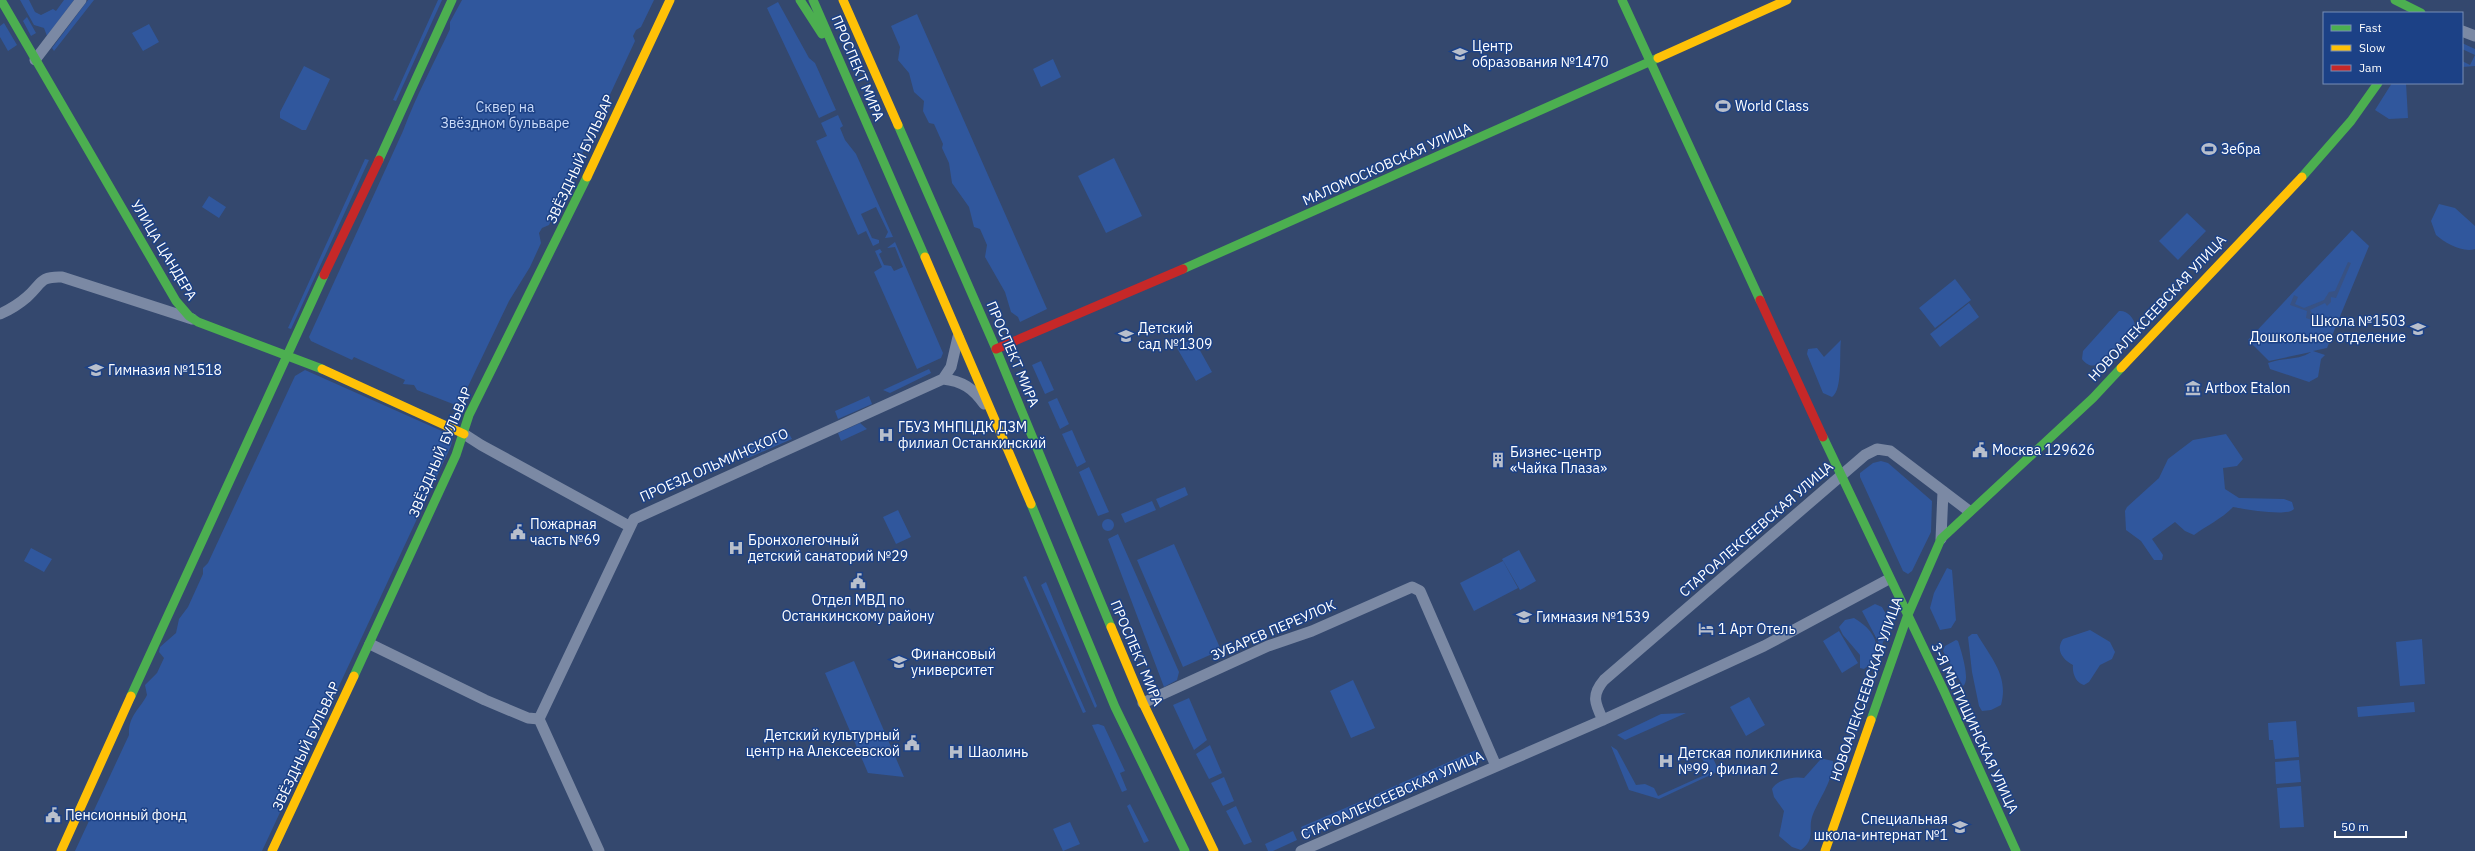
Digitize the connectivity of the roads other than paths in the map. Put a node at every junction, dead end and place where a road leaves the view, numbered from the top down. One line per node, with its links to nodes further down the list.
1 (1, 0): 15 (street, УЛИЦА ЦАНДЕРА)
2 (81, 0): 20 (street)
3 (452, 0): 27 (street)
4 (670, 0): 30 (street, ЗВЁЗДНЫЙ БУЛЬВАР)
5 (800, 0): 19 (street)
6 (813, 0): 19 (street, ПРОСПЕКТ МИРА)
7 (843, 0): 18 (street, ПРОСПЕКТ МИРА)
8 (851, 0): 18 (street)
9 (1622, 0): 21 (street, 3-Я МЫТИЩИНСКАЯ УЛИЦА)
10 (1787, 0): 21 (street, МАЛОМОСКОВСКАЯ УЛИЦА)
11 (2421, 0): 12 (street); 14 (street)
12 (2403, 5): 13 (street)
13 (2420, 12)
14 (2422, 12)
15 (5, 17): 20 (street, УЛИЦА ЦАНДЕРА)
16 (2463, 31): 17 (street)
17 (2475, 36)
18 (860, 38): 26 (street, ПРОСПЕКТ МИРА)
19 (838, 58): 25 (street, ПРОСПЕКТ МИРА)
20 (35, 60): 24 (street, УЛИЦА ЦАНДЕРА)
21 (1650, 60): 26 (street, МАЛОМОСКОВСКАЯ УЛИЦА); 31 (street, 3-Я МЫТИЩИНСКАЯ УЛИЦА)
22 (2377, 84): 33 (street, НОВОАЛЕКСЕЕВСКАЯ УЛИЦА)
23 (0, 314): 24 (street)
24 (198, 322): 27 (street, УЛИЦА ЦАНДЕРА)
25 (958, 333): 28 (street); 29 (street, ПРОСПЕКТ МИРА)
26 (996, 349): 39 (street, ПРОСПЕКТ МИРА)
27 (287, 354): 30 (street, УЛИЦА ЦАНДЕРА); 44 (street)
28 (943, 379): 29 (street); 34 (street, ПРОЕЗД ОЛЬМИНСКОГО)
29 (994, 416): 43 (street, ПРОСПЕКТ МИРА)
30 (464, 434): 34 (street); 38 (street, ЗВЁЗДНЫЙ БУЛЬВАР)
31 (1840, 475): 32 (street, СТАРОАЛЕКСЕЕВСКАЯ УЛИЦА); 36 (street, 3-Я МЫТИЩИНСКАЯ УЛИЦА); 41 (street, СТАРОАЛЕКСЕЕВСКАЯ УЛИЦА)
32 (1943, 491): 33 (street, СТАРОАЛЕКСЕЕВСКАЯ УЛИЦА); 35 (street, НОВОАЛЕКСЕЕВСКАЯ УЛИЦА)
33 (1970, 511): 35 (street, НОВОАЛЕКСЕЕВСКАЯ УЛИЦА)
34 (629, 526): 40 (street, ПРОЕЗД ОЛЬМИНСКОГО)
35 (1941, 539): 37 (street, НОВОАЛЕКСЕЕВСКАЯ УЛИЦА)
36 (1889, 579): 37 (street, 3-Я МЫТИЩИНСКАЯ УЛИЦА); 41 (street, СТАРОАЛЕКСЕЕВСКАЯ УЛИЦА)
37 (1907, 616): 51 (street, НОВОАЛЕКСЕЕВСКАЯ УЛИЦА); 52 (street, 3-Я МЫТИЩИНСКАЯ УЛИЦА)
38 (370, 644): 40 (street); 45 (street, ЗВЁЗДНЫЙ БУЛЬВАР)
39 (1142, 703): 42 (street, ЗУБАРЕВ ПЕРЕУЛОК); 49 (street, ПРОСПЕКТ МИРА)
40 (539, 719): 46 (street)
41 (1603, 720): 42 (street, СТАРОАЛЕКСЕЕВСКАЯ УЛИЦА)
42 (1496, 766): 50 (street, СТАРОАЛЕКСЕЕВСКАЯ УЛИЦА)
43 (1178, 837): 47 (street); 48 (street, ПРОСПЕКТ МИРА)
44 (61, 851)
45 (272, 851)
46 (599, 851)
47 (1179, 851)
48 (1184, 851)
49 (1214, 851)
50 (1301, 851)
51 (1825, 851)
52 (2016, 851)

